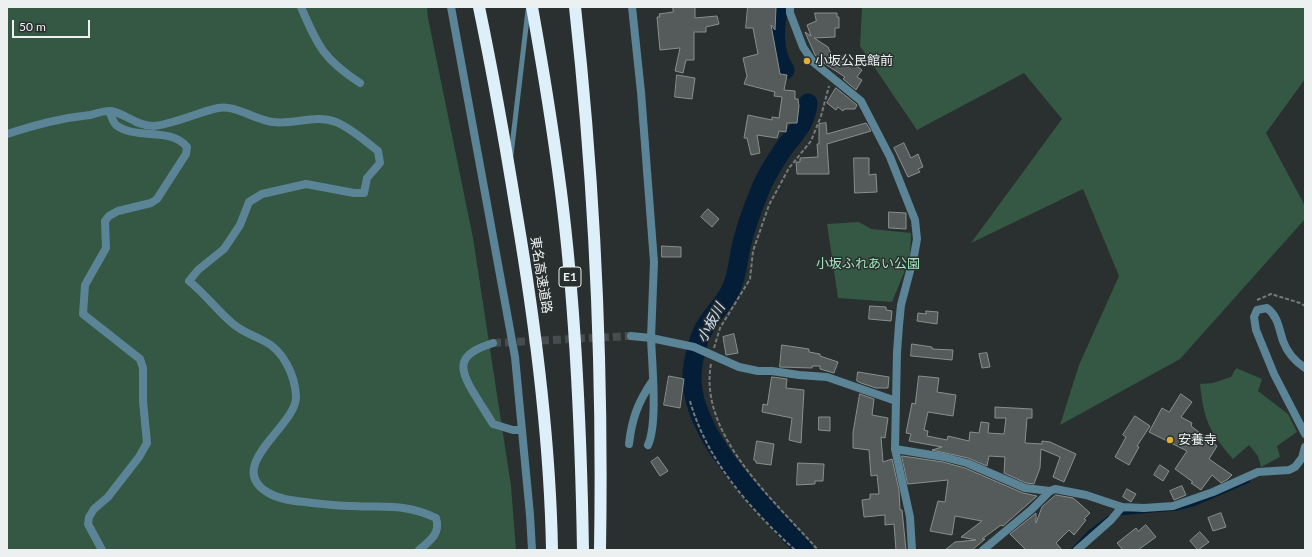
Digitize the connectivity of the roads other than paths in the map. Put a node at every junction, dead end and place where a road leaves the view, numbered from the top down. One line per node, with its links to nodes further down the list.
1 (300, 7): 9 (street)
2 (451, 7): 19 (street)
3 (479, 7): 12 (highway, 東名高速道路)
4 (529, 7): 12 (lane)
5 (532, 7): 31 (highway, 東名高速道路 / E1)
6 (575, 7): 32 (highway, E1)
7 (632, 7): 14 (street)
8 (790, 7): 18 (street)
9 (360, 83)
10 (109, 111): 11 (street); 27 (street); 28 (street)
11 (7, 134)
12 (509, 169): 30 (highway, 東名高速道路)
13 (631, 336): 14 (street)
14 (651, 338): 17 (street); 18 (street)
15 (494, 343): 19 (street)
16 (1305, 368): 20 (street)
17 (653, 380): 21 (street); 22 (street)
18 (896, 401): 24 (street)
19 (522, 430): 29 (street)
20 (1305, 434)
21 (629, 444)
22 (648, 445)
23 (1305, 447): 26 (street)
24 (895, 449): 25 (street); 33 (street)
25 (1050, 490): 26 (street); 34 (street)
26 (1120, 508): 35 (street)
27 (102, 550)
28 (419, 550)
29 (532, 550)
30 (552, 550)
31 (584, 550)
32 (600, 550)
33 (912, 550)
34 (983, 550)
35 (1077, 550)

